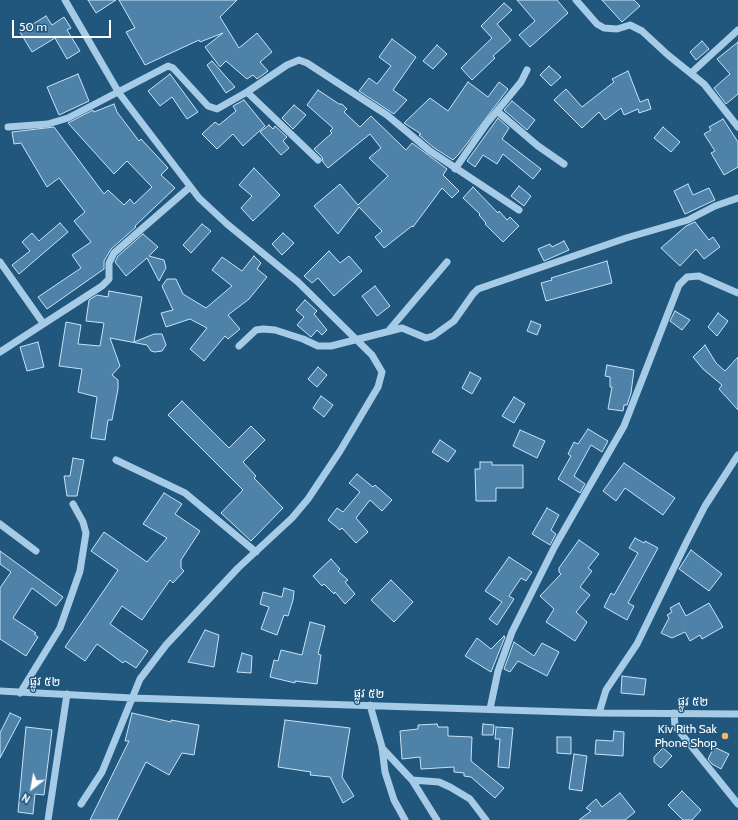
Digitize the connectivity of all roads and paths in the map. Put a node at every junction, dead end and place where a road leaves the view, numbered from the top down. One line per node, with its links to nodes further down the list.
1 (65, 0): 7 (street)
2 (576, 0): 5 (street)
3 (738, 30): 5 (street)
4 (527, 70): 8 (street)
5 (691, 73): 10 (street)
6 (247, 92): 7 (street); 11 (street); 13 (street)
7 (119, 93): 9 (street); 14 (street)
8 (497, 111): 12 (street); 13 (street)
9 (8, 127)
10 (738, 127)
11 (318, 160)
12 (564, 164)
13 (455, 169): 16 (street)
14 (190, 187): 20 (street); 22 (street)
15 (738, 198): 21 (street)
16 (519, 210)
17 (0, 262): 20 (street)
18 (447, 262): 21 (street)
19 (738, 293): 36 (street)
20 (43, 323): 24 (street)
21 (390, 329): 22 (street)
22 (357, 340): 23 (street); 30 (street)
23 (239, 346)
24 (0, 352)
25 (738, 455): 38 (street)
26 (116, 460): 30 (street)
27 (73, 504): 32 (street)
28 (0, 524): 29 (street)
29 (36, 551)
30 (256, 552): 34 (street)
31 (0, 691): 32 (street, ផ្លូវ ៥២)
32 (20, 693): 33 (street, ផ្លូវ ៥២)
33 (67, 694): 34 (street, ផ្លូវ ៥២); 44 (street)
34 (132, 698): 35 (street, ផ្លូវ ៥២); 42 (street)
35 (370, 705): 36 (street, ផ្លូវ ៥២); 40 (street)
36 (490, 709): 38 (street, ផ្លូវ ៥២)
37 (674, 712): 38 (street, ផ្លូវ ៥២); 39 (street, ផ្លូវ ៥២); 43 (street)
38 (599, 713)
39 (738, 714)
40 (382, 748): 41 (street); 45 (street)
41 (412, 780): 46 (street); 47 (street)
42 (81, 804)
43 (738, 804)
44 (48, 820)
45 (405, 820)
46 (437, 820)
47 (486, 820)

